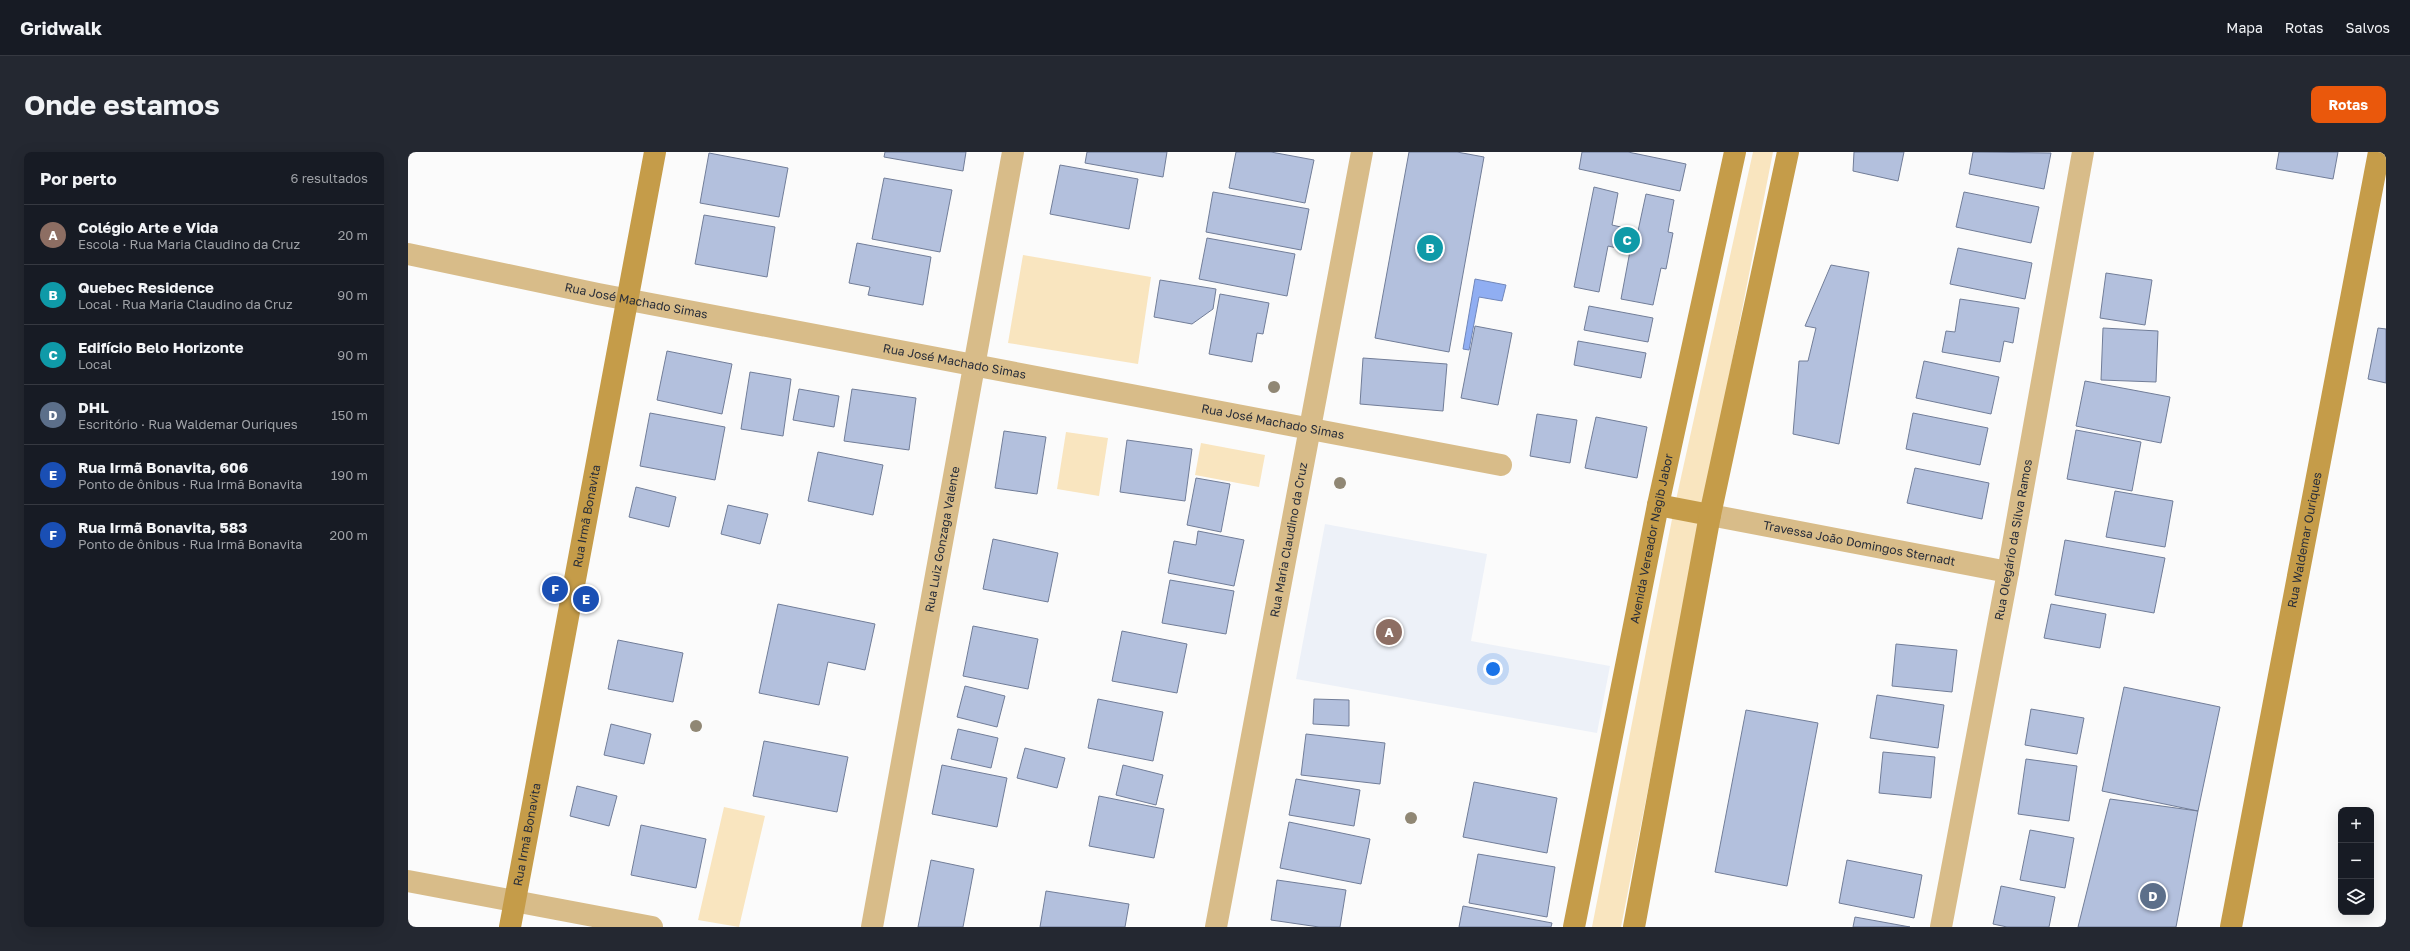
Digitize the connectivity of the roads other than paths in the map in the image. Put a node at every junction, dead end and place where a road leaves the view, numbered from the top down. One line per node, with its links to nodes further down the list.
1 (655, 152): 9 (main road, Rua Irmã Bonavita)
2 (1014, 152): 10 (street, Rua Luiz Gonzaga Valente)
3 (1362, 152): 11 (street, Rua Maria Claudino da Cruz)
4 (1736, 152): 13 (main road, Avenida Vereador Nagib Jabor)
5 (1788, 152): 14 (main road)
6 (2083, 152): 15 (street, Rua Olegário da Silva Ramos)
7 (2379, 152): 25 (main road, Rua Waldemar Ouriques)
8 (408, 254): 9 (street, Rua José Machado Simas)
9 (629, 299): 10 (street, Rua José Machado Simas); 17 (main road, Rua Irmã Bonavita)
10 (974, 366): 11 (street, Rua José Machado Simas); 20 (street, Rua Luiz Gonzaga Valente)
11 (1310, 430): 12 (street, Rua José Machado Simas); 21 (street, Rua Maria Claudino da Cruz)
12 (1501, 465)
13 (1658, 505): 14 (main road); 22 (main road, Avenida Vereador Nagib Jabor)
14 (1710, 515): 15 (street, Travessa João Domingos Sternadt); 23 (main road)
15 (2008, 572): 24 (street, Rua Olegário da Silva Ramos)
16 (408, 881): 17 (street)
17 (515, 901): 18 (main road, Rua Irmã Bonavita); 19 (street)
18 (510, 927)
19 (652, 927)
20 (872, 927)
21 (1216, 927)
22 (1574, 927)
23 (1634, 927)
24 (1941, 927)
25 (2231, 927)

